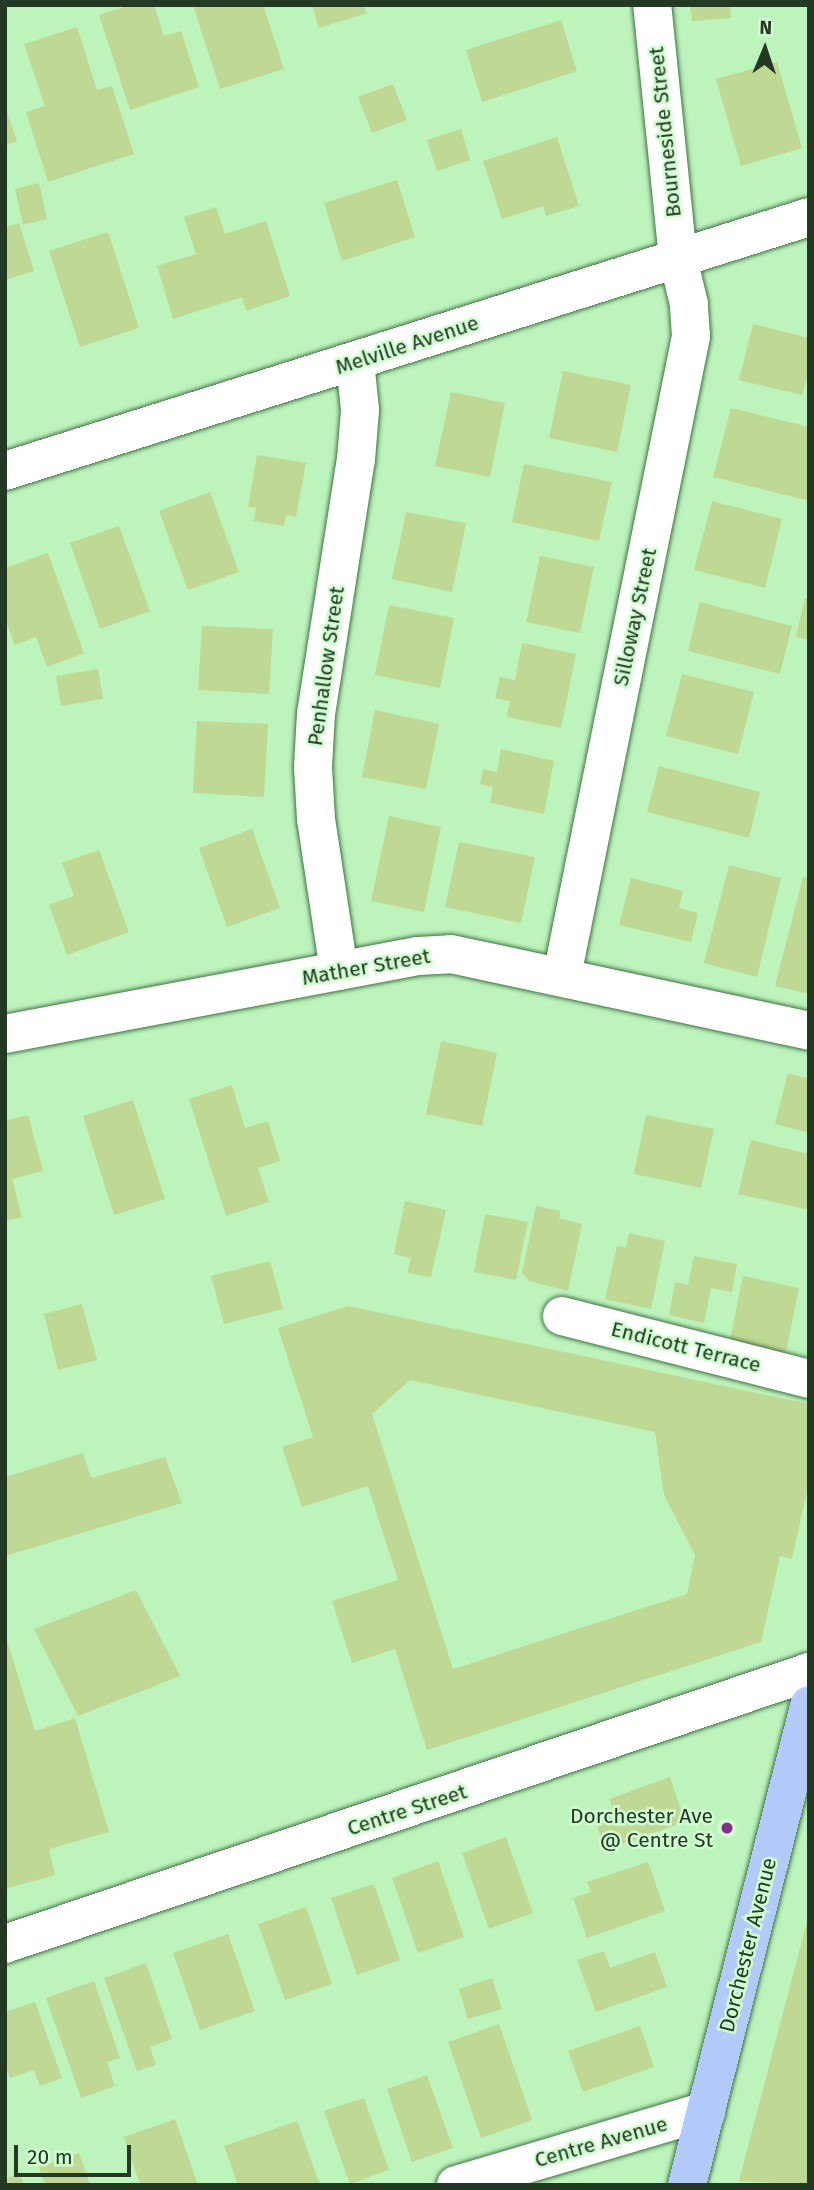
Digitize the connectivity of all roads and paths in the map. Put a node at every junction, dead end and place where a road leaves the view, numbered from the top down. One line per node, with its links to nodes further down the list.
1 (652, 5): 3 (street, Bourneside Street)
2 (809, 217): 3 (street, Melville Avenue)
3 (678, 259): 4 (street, Melville Avenue); 7 (street, Silloway Street)
4 (355, 361): 5 (street, Melville Avenue); 6 (street, Penhallow Street)
5 (5, 471)
6 (338, 971): 7 (street, Mather Street); 9 (street, Mather Street)
7 (562, 976): 8 (street, Mather Street)
8 (809, 1031)
9 (5, 1034)
10 (562, 1316): 11 (street, Endicott Terrace)
11 (809, 1378)
12 (809, 1672): 14 (street, Centre Street)
13 (809, 1705): 15 (main road, Dorchester Avenue)
14 (5, 1944)
15 (706, 2111): 16 (street, Centre Avenue); 17 (main road, Dorchester Avenue)
16 (456, 2185)
17 (687, 2185)

